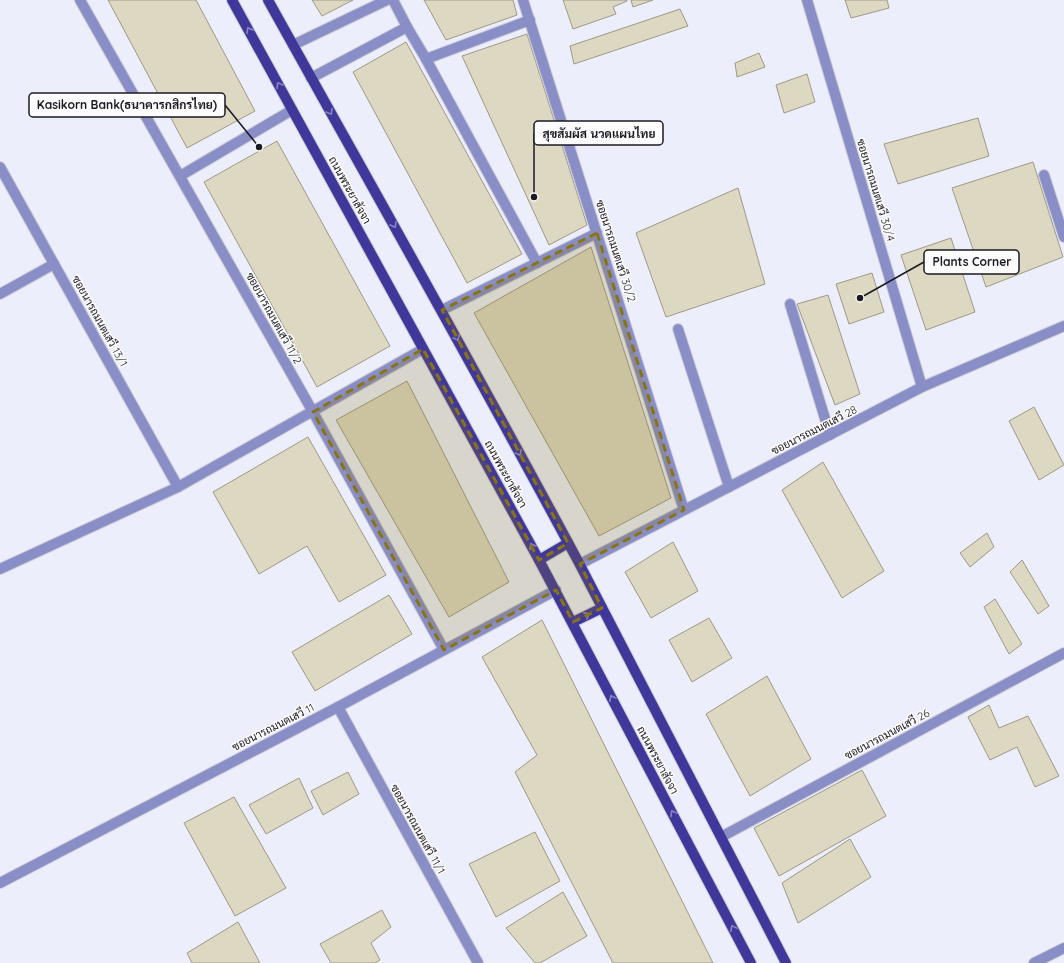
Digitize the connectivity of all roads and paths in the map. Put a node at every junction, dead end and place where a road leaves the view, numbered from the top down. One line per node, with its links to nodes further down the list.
1 (80, 0): 16 (street, ซอยนารถมนตเสวี 11/2)
2 (232, 0): 13 (main road, ถนนพระยาสัจจา, one-way to 2)
3 (268, 0): 10 (main road, ถนนพระยาสัจจา)
4 (387, 0): 10 (street)
5 (393, 0): 9 (street)
6 (524, 0): 8 (street, ซอยนารถมนตเสวี 30/2)
7 (807, 0): 27 (street, ซอยนารถมนตเสวี 30/4)
8 (530, 20): 11 (street); 17 (street, ซอยนารถมนตเสวี 30/2)
9 (407, 28): 11 (street); 12 (street)
10 (293, 45): 12 (main road, ถนนพระยาสัจจา)
11 (426, 59): 19 (street)
12 (311, 78): 23 (main road, ถนนพระยาสัจจา, one-way to 23)
13 (292, 110): 16 (street); 26 (main road, ถนนพระยาสัจจา)
14 (0, 167): 20 (street, ซอยนารถมนตเสวี 13/1)
15 (1044, 175): 18 (street)
16 (180, 176): 28 (street, ซอยนารถมนตเสวี 11/2)
17 (597, 233): 19 (street); 32 (street, ซอยนารถมนตเสวี 30/2)
18 (1064, 237)
19 (537, 263): 23 (street)
20 (54, 264): 21 (street); 30 (street, ซอยนารถมนตเสวี 13/1)
21 (0, 294)
22 (790, 304): 29 (street)
23 (442, 310): 33 (main road, ถนนพระยาสัจจา, one-way to 33)
24 (1064, 326): 27 (street, ซอยนารถมนตเสวี 28)
25 (678, 329): 31 (street)
26 (423, 349): 28 (street); 34 (main road, ถนนพระยาสัจจา, one-way to 26)
27 (922, 387): 29 (street, ซอยนารถมนตเสวี 28)
28 (313, 412): 30 (street); 40 (street, ซอยนารถมนตเสวี 11/2)
29 (830, 435): 31 (street, ซอยนารถมนตเสวี 28)
30 (178, 487): 36 (street)
31 (729, 487): 32 (street, ซอยนารถมนตเสวี 28)
32 (684, 510): 35 (street, ซอยนารถมนตเสวี 28)
33 (568, 543): 34 (main road); 35 (main road, ถนนพระยาสัจจา)
34 (539, 560): 37 (main road, ถนนพระยาสัจจา)
35 (580, 564): 38 (main road, ถนนพระยาสัจจา)
36 (0, 569)
37 (556, 590): 39 (main road, ถนนพระยาสัจจา); 40 (street, ซอยนารถมนตเสวี 11)
38 (602, 608): 39 (main road, one-way to 38); 43 (main road, ถนนพระยาสัจจา)
39 (573, 622): 47 (main road, ถนนพระยาสัจจา, one-way to 39)
40 (444, 650): 42 (street, ซอยนารถมนตเสวี 11)
41 (1064, 653): 43 (street, ซอยนารถมนตเสวี 26)
42 (338, 707): 44 (street, ซอยนารถมนตเสวี 11); 46 (street, ซอยนารถมนตเสวี 11/1)
43 (721, 837): 48 (main road, ถนนพระยาสัจจา)
44 (0, 883)
45 (1064, 948): 49 (street)
46 (477, 963)
47 (751, 963)
48 (786, 963)
49 (1034, 963)

